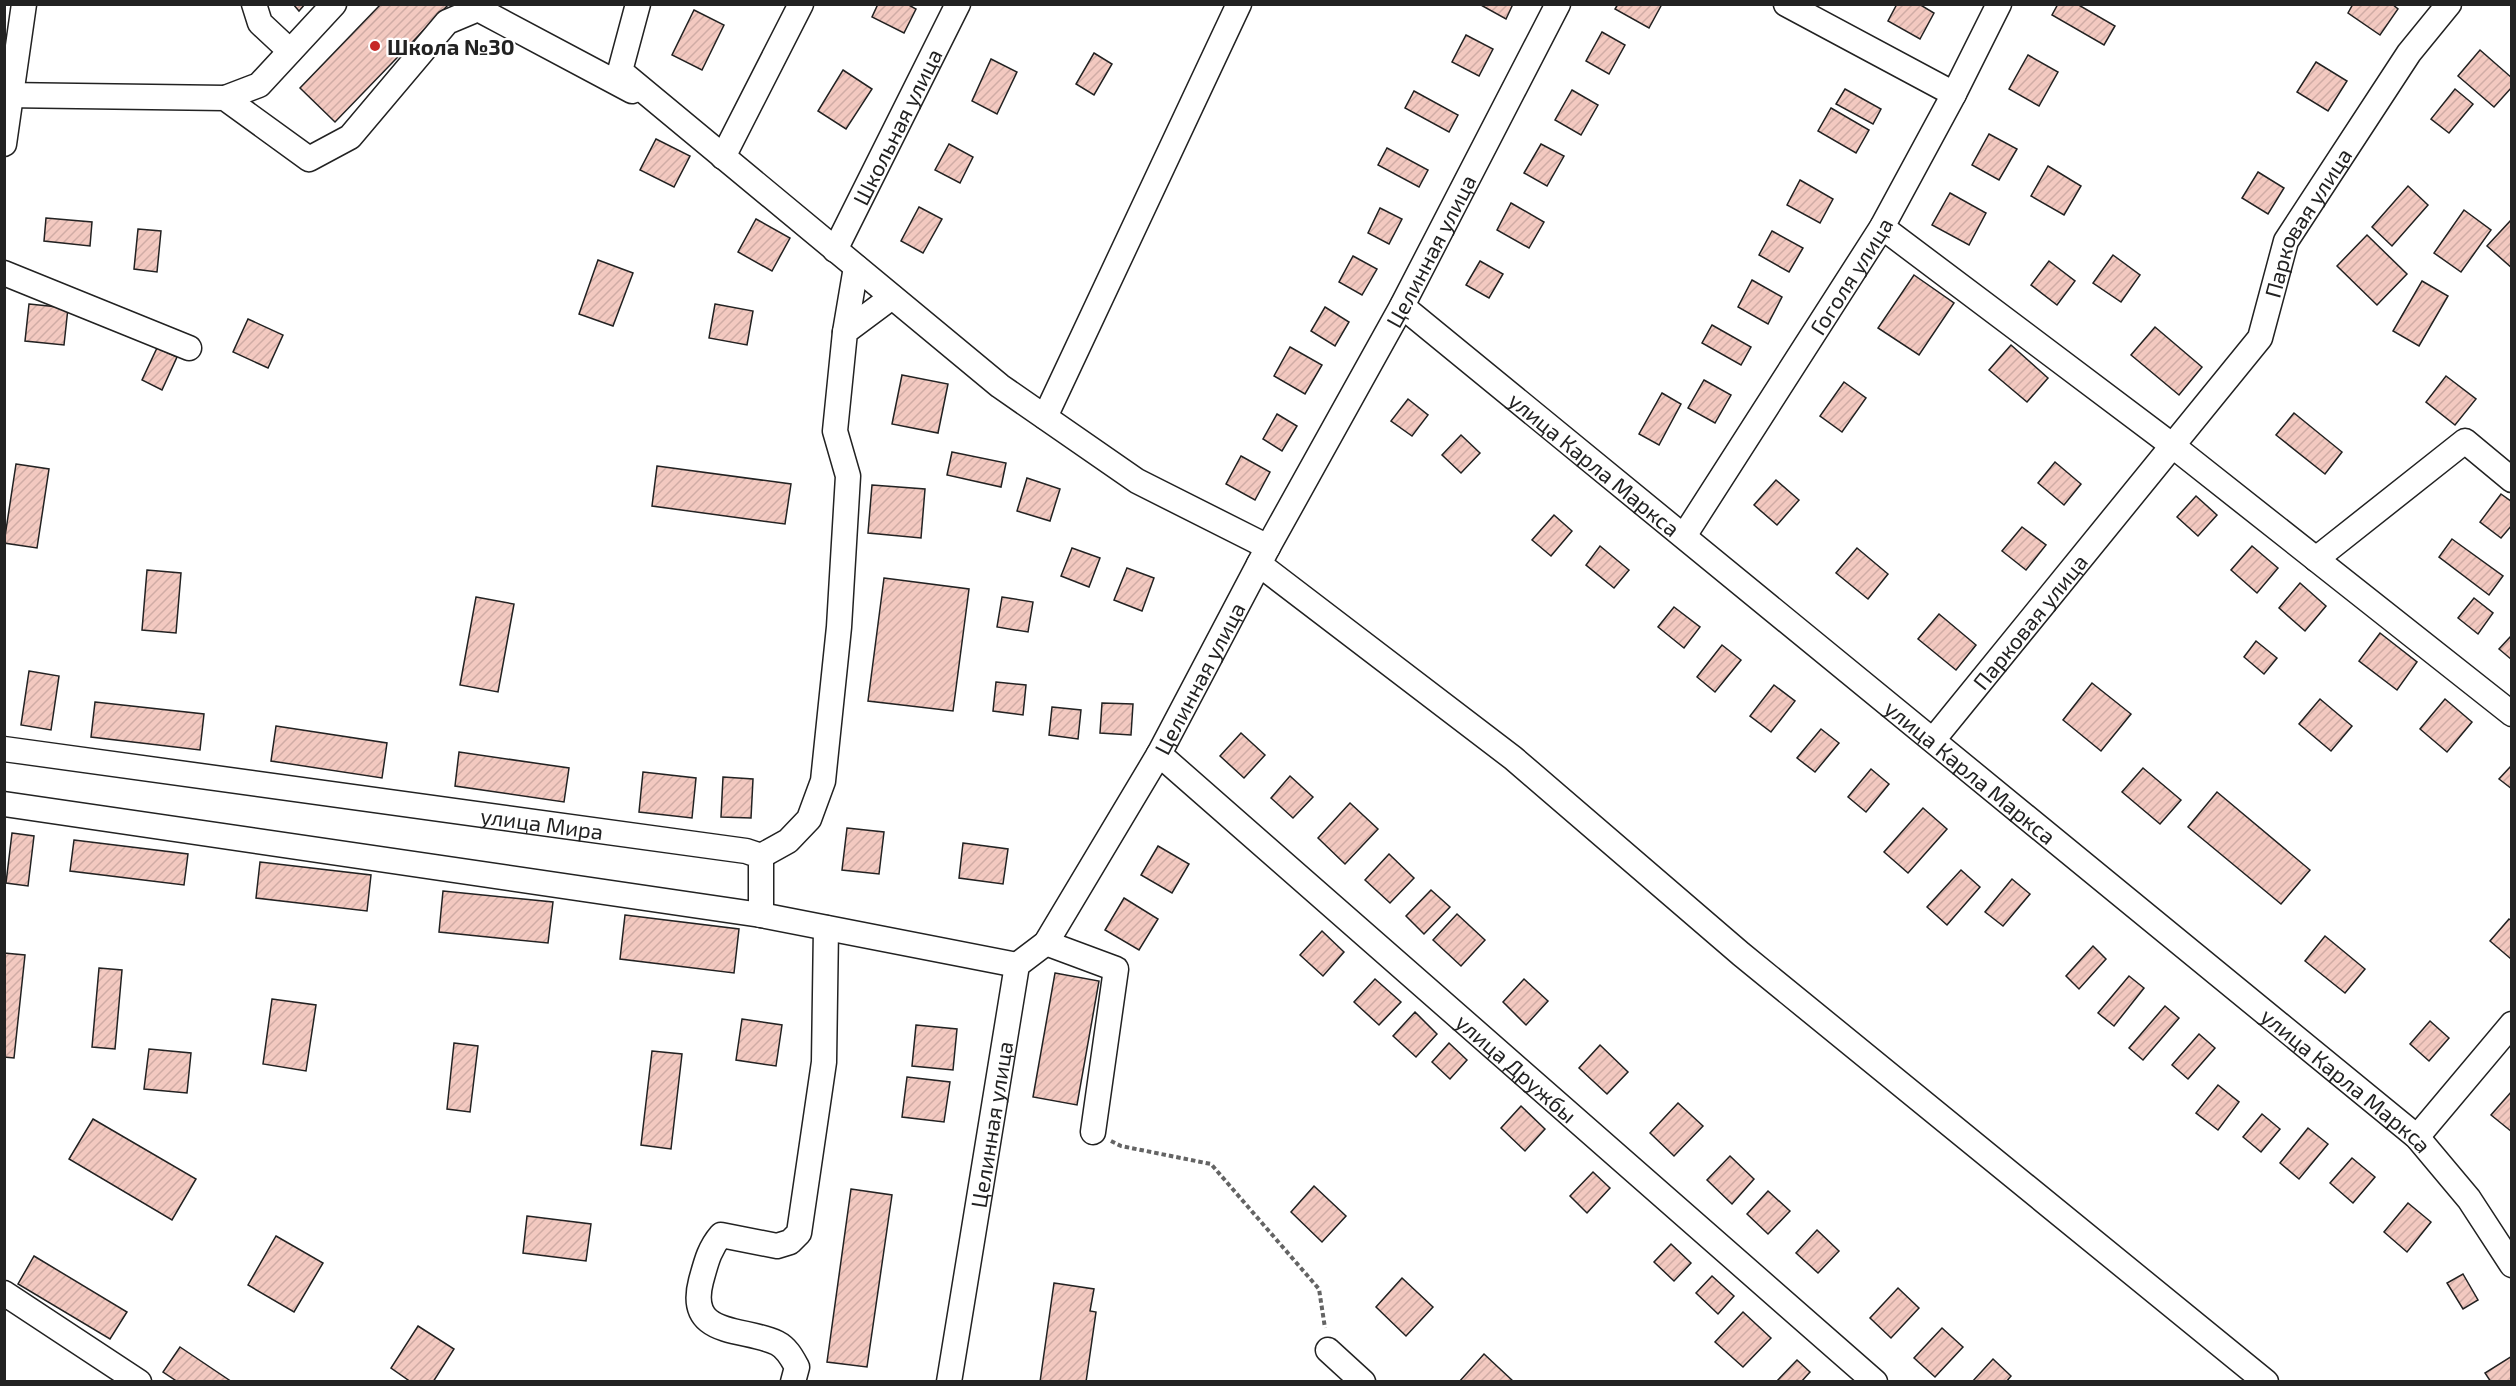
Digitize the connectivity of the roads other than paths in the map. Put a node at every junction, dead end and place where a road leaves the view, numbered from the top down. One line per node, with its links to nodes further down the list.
1 (24, 4): 14 (street)
2 (254, 4): 12 (street)
3 (334, 4): 12 (street)
4 (638, 4): 16 (street)
5 (801, 4): 18 (street)
6 (958, 4): 20 (street, Школьная улица)
7 (1239, 4): 27 (street)
8 (1558, 4): 24 (street, Целинная улица)
9 (1786, 4): 13 (street)
10 (1999, 4): 13 (street, Гоголя улица)
11 (2449, 4): 28 (street, Парковая улица)
12 (290, 51): 15 (street)
13 (1954, 94): 19 (street, Гоголя улица)
14 (7, 95): 15 (street); 17 (street)
15 (225, 98): 16 (street)
16 (666, 110): 18 (street)
17 (4, 144)
18 (723, 157): 20 (street)
19 (1882, 227): 28 (street); 30 (street, Гоголя улица)
20 (835, 250): 21 (street)
21 (856, 267): 23 (street); 25 (street)
22 (4, 273): 26 (street)
23 (892, 297): 25 (street); 27 (street)
24 (1402, 306): 30 (street, улица Карла Маркса); 31 (street, Целинная улица)
25 (845, 332): 38 (street)
26 (189, 348)
27 (1045, 417): 31 (street)
28 (2174, 446): 32 (street); 34 (street, Парковая улица)
29 (2511, 480): 32 (street)
30 (1684, 536): 34 (street, улица Карла Маркса)
31 (1264, 555): 36 (street, Целинная улица); 54 (street)
32 (2316, 559): 33 (street)
33 (2511, 714)
34 (1933, 740): 45 (street, улица Карла Маркса)
35 (4, 749): 38 (street, улица Мира)
36 (1159, 754): 41 (street, Целинная улица); 53 (street, улица Дружбы)
37 (4, 804): 39 (street)
38 (761, 856): 39 (street)
39 (761, 915): 40 (street)
40 (826, 928): 42 (street); 50 (street)
41 (1046, 943): 42 (street, Целинная улица); 44 (street)
42 (1017, 965): 51 (street, Целинная улица)
43 (2511, 1024): 45 (street)
44 (1093, 1132)
45 (2417, 1137): 46 (street, улица Карла Маркса)
46 (2511, 1265)
47 (4, 1293): 49 (street)
48 (1328, 1350): 52 (street)
49 (139, 1382)
50 (793, 1382)
51 (949, 1382)
52 (1363, 1382)
53 (1875, 1382)
54 (2266, 1382)

